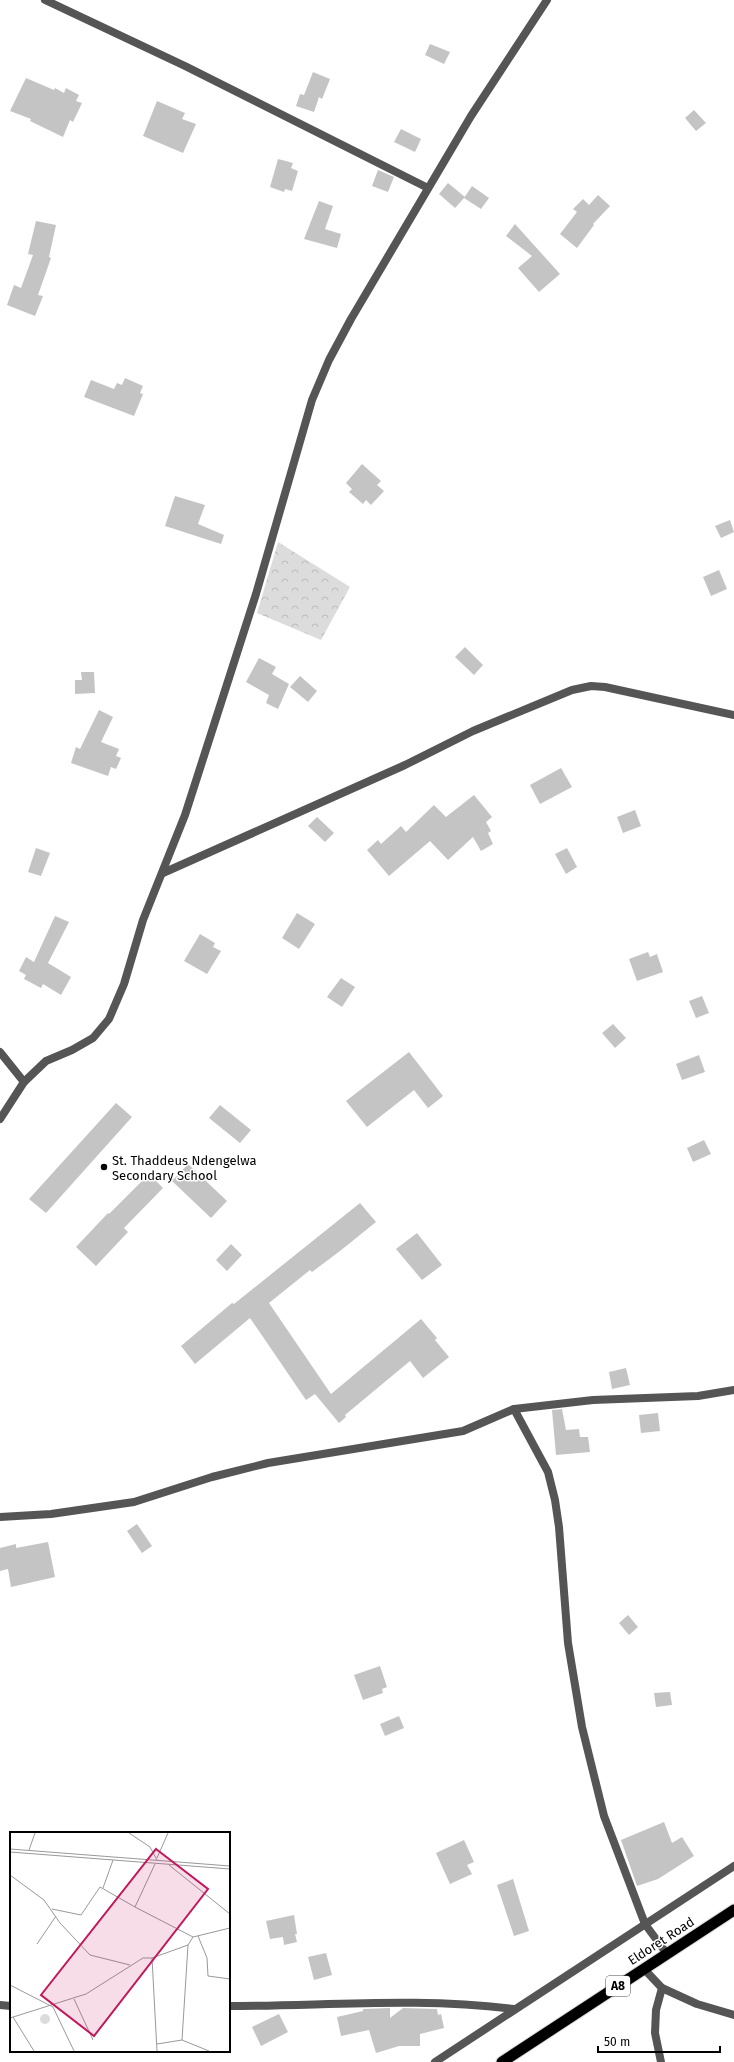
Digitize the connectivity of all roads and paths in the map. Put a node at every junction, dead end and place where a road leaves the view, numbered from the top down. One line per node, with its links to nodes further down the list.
1 (45, 0): 3 (street)
2 (547, 0): 3 (street)
3 (428, 188): 5 (street)
4 (734, 715): 5 (street)
5 (163, 873): 7 (street)
6 (0, 1052): 7 (street)
7 (24, 1082): 8 (street)
8 (0, 1119)
9 (734, 1390): 10 (street)
10 (514, 1410): 11 (street); 14 (street)
11 (0, 1517)
12 (734, 1866): 14 (street)
13 (734, 1910): 15 (highway, Eldoret Road / A8)
14 (645, 1924): 15 (street); 19 (street)
15 (667, 1954): 16 (highway, Eldoret Road / A8)
16 (644, 1969): 17 (street); 22 (highway, Eldoret Road / A8)
17 (662, 1988): 20 (street); 23 (street)
18 (230, 2006): 19 (street)
19 (514, 2009): 21 (street)
20 (734, 2015)
21 (435, 2062)
22 (502, 2062)
23 (661, 2062)

